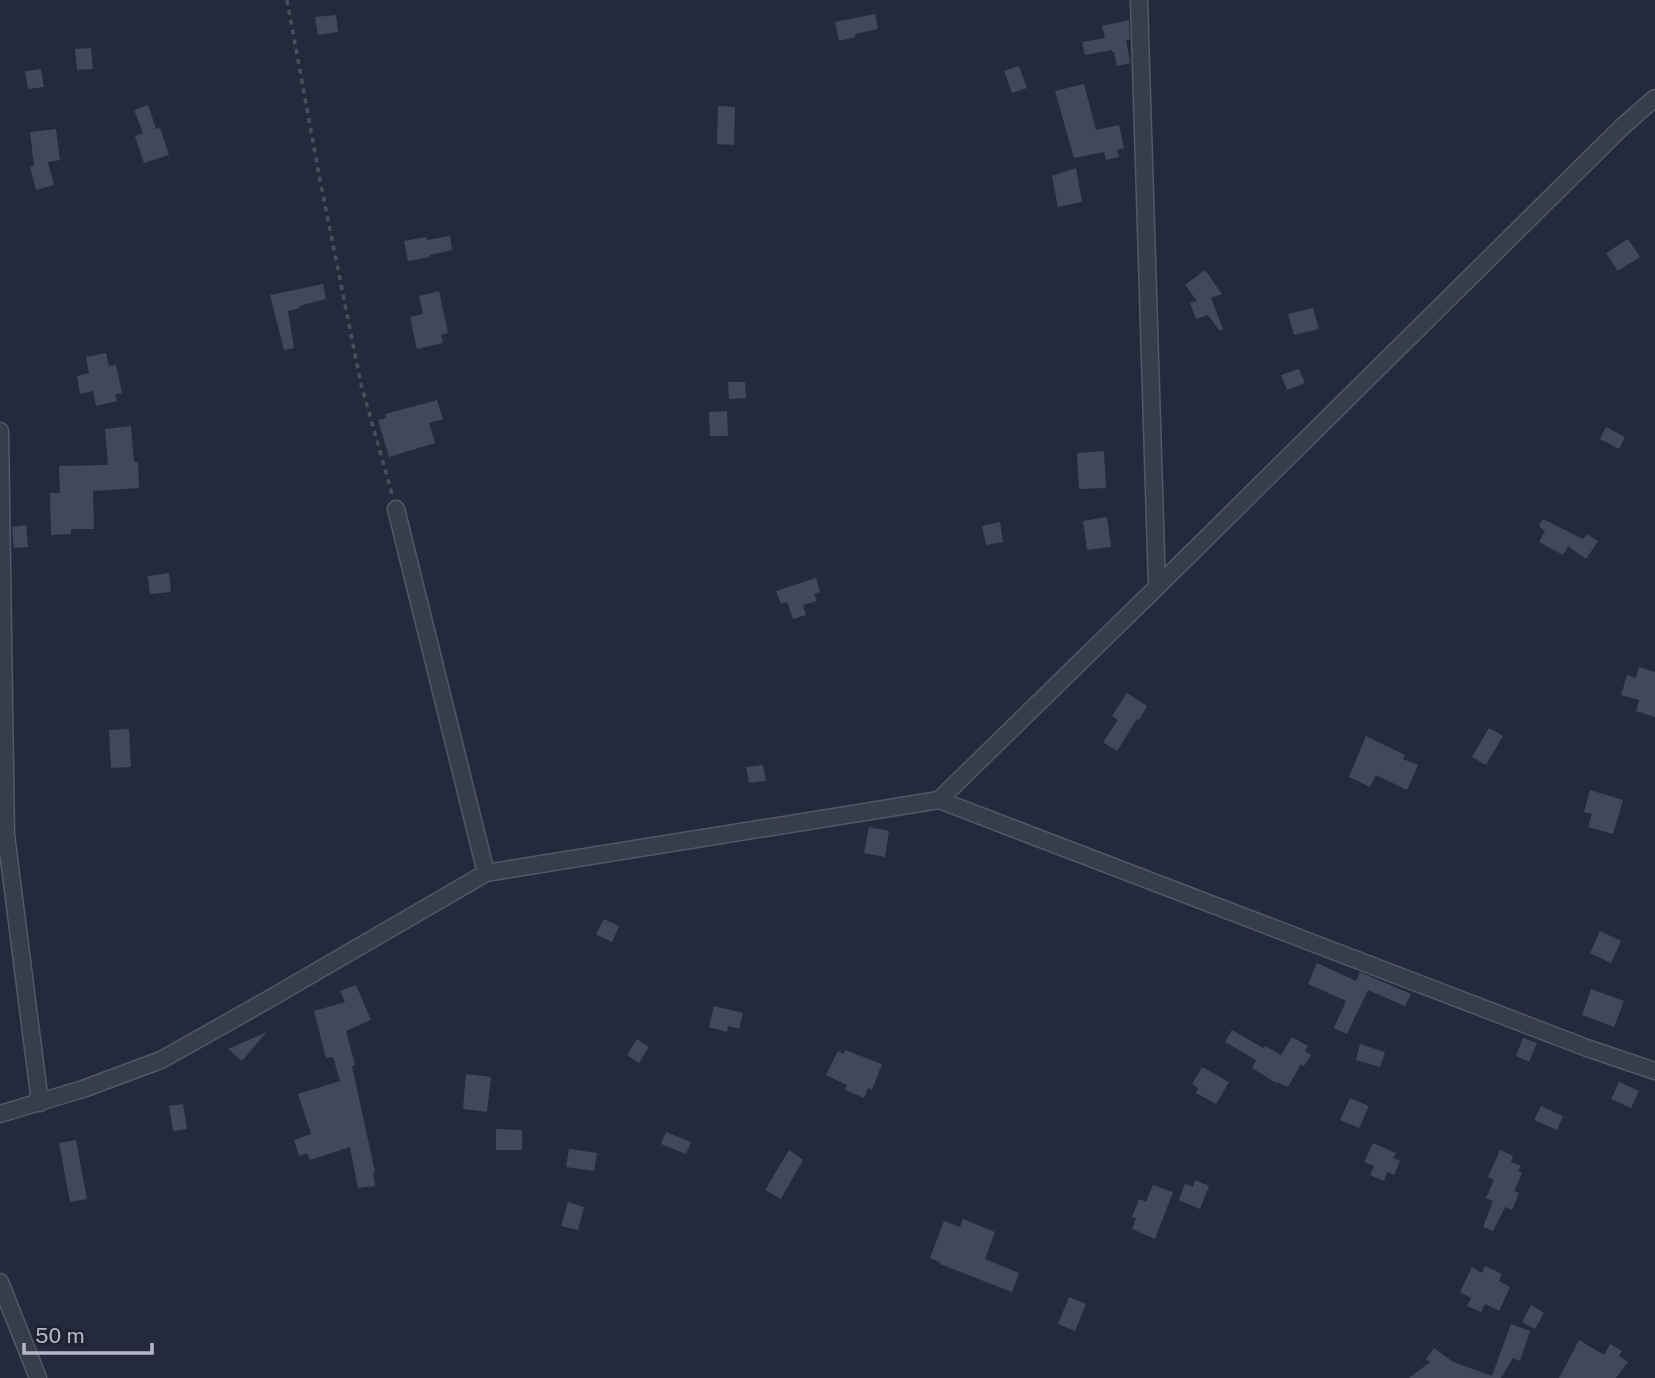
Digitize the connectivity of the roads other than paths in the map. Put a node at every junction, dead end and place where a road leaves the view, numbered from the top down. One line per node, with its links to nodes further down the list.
1 (1139, 0): 5 (street)
2 (1655, 98): 5 (street)
3 (0, 430): 9 (street)
4 (396, 509): 7 (street)
5 (1157, 587): 6 (street)
6 (939, 800): 7 (street); 8 (street)
7 (485, 873): 9 (street)
8 (1655, 1071)
9 (40, 1103): 10 (street)
10 (0, 1114)
11 (0, 1282): 12 (street)
12 (38, 1378)

